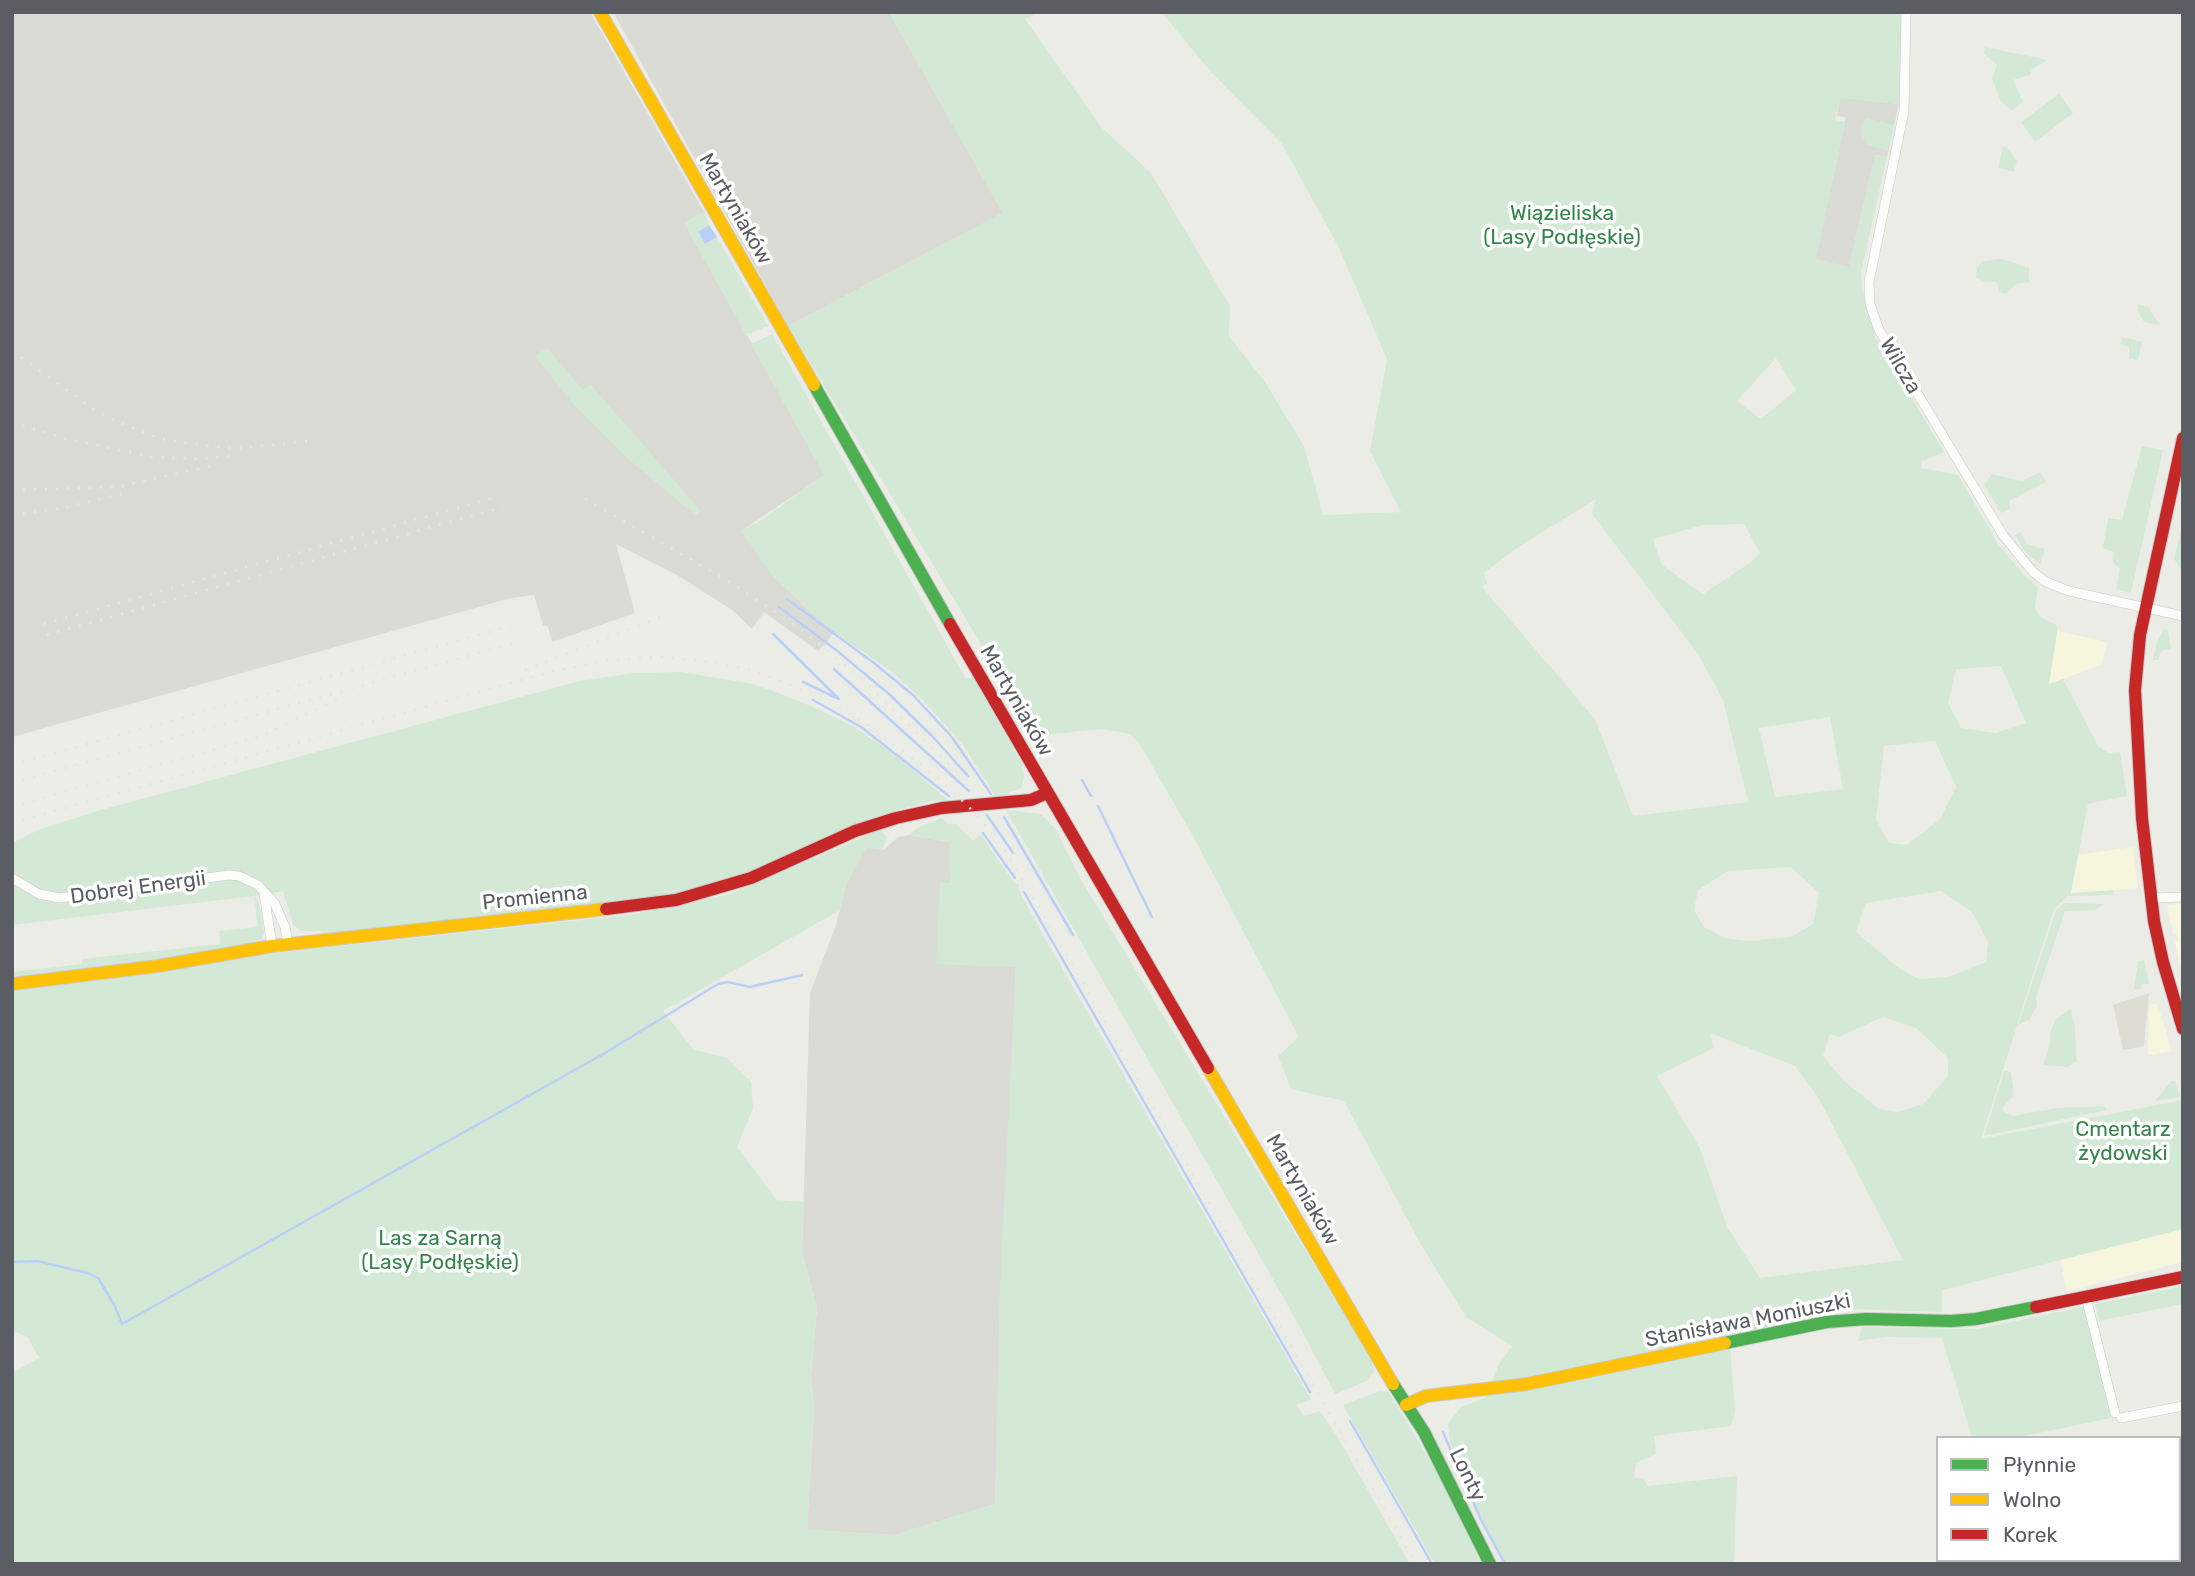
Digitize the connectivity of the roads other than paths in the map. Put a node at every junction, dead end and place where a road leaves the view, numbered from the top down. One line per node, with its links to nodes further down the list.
1 (600, 12): 6 (street, Martyniaków)
2 (1906, 12): 4 (street, Wilcza)
3 (2183, 438): 4 (street)
4 (2146, 609): 5 (street, Wilcza); 10 (street)
5 (2183, 616)
6 (1046, 793): 11 (street, Promienna); 17 (street, Martyniaków)
7 (12, 878): 8 (street, Dobrej Energii)
8 (264, 891): 11 (street); 12 (street)
9 (2183, 897): 10 (street)
10 (2151, 898): 14 (street)
11 (288, 944): 12 (street, Promienna)
12 (272, 946): 13 (street, Promienna)
13 (12, 984)
14 (2183, 1029)
15 (2183, 1277): 16 (street, Stanisława Moniuszki)
16 (2086, 1297): 17 (street, Stanisława Moniuszki); 18 (street)
17 (1406, 1405): 19 (street, Lonty)
18 (2183, 1406)
19 (1490, 1564)

